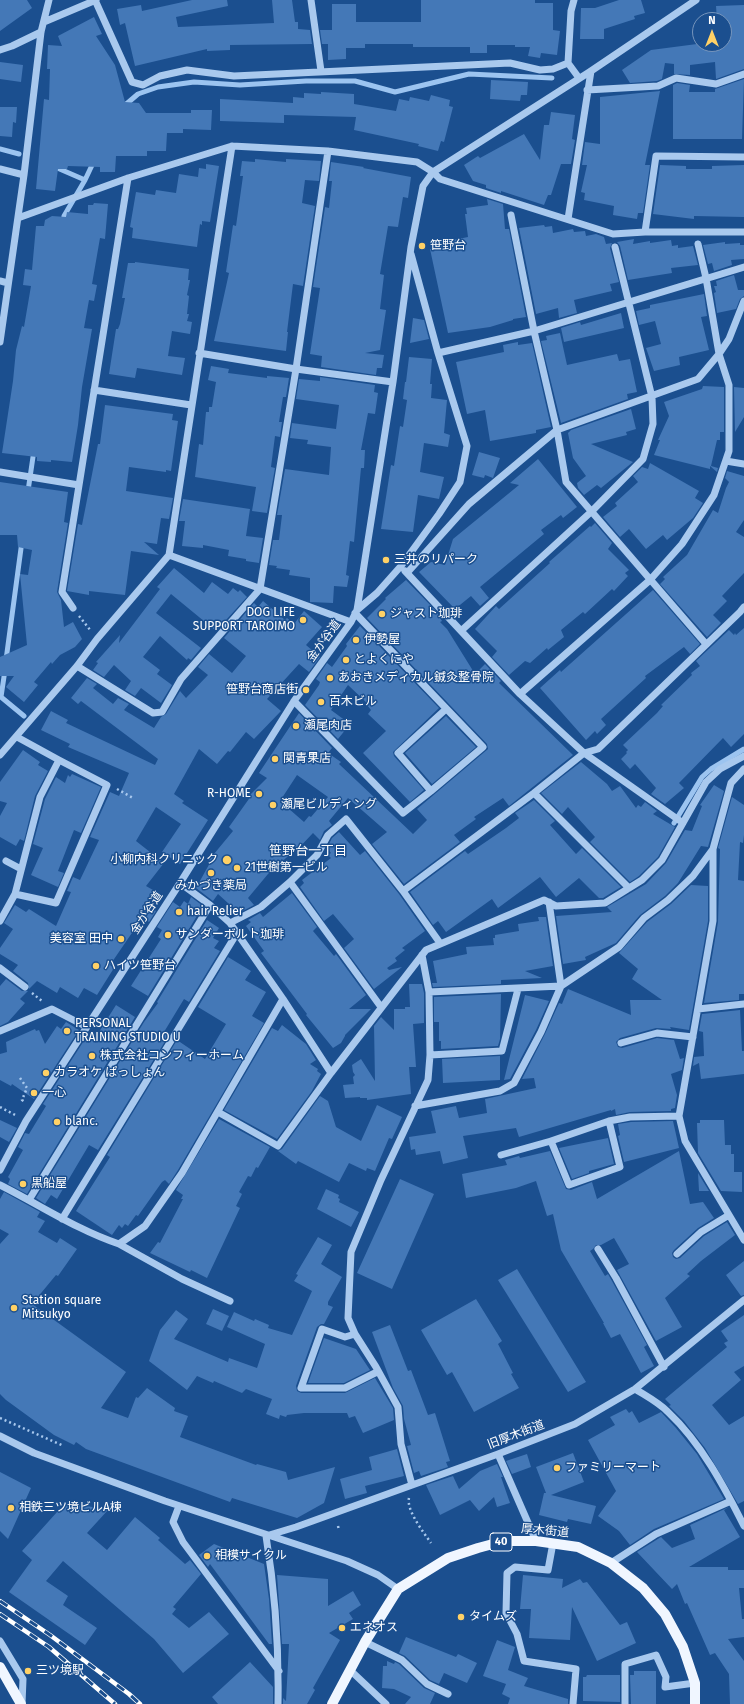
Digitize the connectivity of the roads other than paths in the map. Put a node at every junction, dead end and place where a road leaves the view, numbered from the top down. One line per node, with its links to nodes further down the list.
1 (49, 0): 6 (street)
2 (96, 0): 6 (street); 10 (street)
3 (311, 0): 10 (street)
4 (574, 0): 9 (street)
5 (696, 0): 11 (street)
6 (44, 22): 7 (street)
7 (41, 32): 8 (street); 20 (street)
8 (0, 50)
9 (568, 63): 10 (street); 13 (street)
10 (320, 71)
11 (591, 71): 13 (street); 14 (street)
12 (744, 74): 14 (street)
13 (580, 78): 19 (street)
14 (587, 90): 24 (street)
15 (232, 146): 16 (street); 21 (street); 38 (street)
16 (328, 151): 19 (street); 41 (street)
17 (744, 157): 25 (street)
18 (0, 169): 20 (street)
19 (432, 172): 24 (street); 29 (street)
20 (24, 175): 23 (street)
21 (128, 178): 23 (street); 43 (street)
22 (511, 215): 36 (street)
23 (18, 218): 33 (street)
24 (568, 219): 25 (street)
25 (645, 232): 26 (street)
26 (744, 232)
27 (698, 244): 31 (street)
28 (615, 247): 35 (street)
29 (410, 250): 39 (street); 42 (street)
30 (744, 267): 31 (street)
31 (706, 278): 35 (street); 40 (street)
32 (0, 281): 33 (street)
33 (8, 283): 37 (street)
34 (744, 301): 40 (street)
35 (628, 302): 36 (street); 44 (street)
36 (534, 331): 39 (street); 46 (street)
37 (0, 342)
38 (199, 353): 41 (street); 45 (street)
39 (438, 353): 53 (street)
40 (719, 354): 44 (street); 47 (street)
41 (296, 369): 42 (street); 56 (street)
42 (393, 382): 59 (street)
43 (94, 390): 45 (street); 50 (street)
44 (652, 397): 46 (street); 51 (street)
45 (191, 405): 52 (street)
46 (557, 430): 51 (street); 54 (street)
47 (726, 461): 48 (street); 55 (street)
48 (744, 464)
49 (0, 472): 50 (street)
50 (79, 485): 57 (street)
51 (592, 512): 55 (street); 61 (street)
52 (169, 555): 56 (street); 63 (street)
53 (401, 566): 54 (street); 59 (street)
54 (407, 573): 61 (street)
55 (650, 580): 62 (street); 64 (street)
56 (260, 589): 60 (street); 63 (street)
57 (73, 608)
58 (743, 611): 62 (street)
59 (356, 612): 60 (street, 金が谷道); 66 (street)
60 (351, 622): 65 (street, 金が谷道)
61 (462, 630): 64 (street)
62 (706, 644): 68 (street)
63 (77, 666): 67 (street)
64 (520, 694): 68 (street)
65 (294, 701): 73 (street); 80 (street, 金が谷道)
66 (446, 709): 73 (street); 73 (street)
67 (17, 737): 69 (street); 71 (street)
68 (584, 753): 74 (street); 75 (street)
69 (0, 755)
70 (744, 756): 75 (street)
71 (59, 760): 78 (street); 83 (street)
72 (744, 769): 76 (street)
73 (431, 791)
74 (534, 793): 81 (street); 82 (street)
75 (683, 823): 81 (street)
76 (713, 849): 92 (street); 99 (street)
77 (6, 861): 78 (street)
78 (21, 869): 83 (street)
79 (290, 882): 82 (street); 87 (street); 98 (street)
80 (180, 883): 85 (street); 100 (street, 金が谷道)
81 (629, 888): 84 (street)
82 (403, 891): 89 (street)
83 (15, 894): 86 (street)
84 (549, 902): 89 (street); 92 (street)
85 (210, 905): 87 (street); 114 (street)
86 (0, 921)
87 (230, 923): 88 (street)
88 (237, 933): 96 (street); 116 (street)
89 (440, 943): 90 (street)
90 (422, 955): 95 (street); 98 (street)
91 (0, 968): 93 (street)
92 (561, 986): 94 (street); 106 (street)
93 (25, 988)
94 (518, 989): 95 (street); 104 (street)
95 (429, 992): 104 (street)
96 (283, 999): 105 (street); 107 (street)
97 (744, 1004): 99 (street)
98 (381, 1007): 105 (street)
99 (698, 1010): 102 (street)
100 (87, 1027): 101 (street); 112 (street, 金が谷道)
101 (0, 1031)
102 (693, 1037): 103 (street); 108 (street)
103 (621, 1044)
104 (430, 1055): 106 (street)
105 (331, 1073): 107 (street)
106 (415, 1106): 123 (street)
107 (218, 1112): 118 (street)
108 (679, 1116): 109 (street); 115 (street)
109 (609, 1122): 110 (street); 110 (street)
110 (552, 1141): 111 (street)
111 (501, 1155)
112 (0, 1170)
113 (0, 1185): 114 (street)
114 (29, 1200): 116 (street)
115 (729, 1215): 117 (street); 120 (street)
116 (62, 1219): 118 (street)
117 (744, 1240)
118 (119, 1244): 122 (street)
119 (598, 1249): 124 (street)
120 (676, 1254)
121 (744, 1300): 124 (street, 旧厚木街道)
122 (230, 1301)
123 (355, 1334): 125 (street); 125 (street)
124 (664, 1367): 126 (street, 旧厚木街道)
125 (377, 1372): 129 (street)
126 (635, 1389): 128 (street, 旧厚木街道); 130 (street)
127 (0, 1436): 131 (street)
128 (498, 1454): 129 (street, 旧厚木街道); 134 (street)
129 (412, 1485): 133 (street, 旧厚木街道)
130 (731, 1501): 132 (street); 136 (street)
131 (179, 1506): 133 (street); 142 (street)
132 (744, 1526)
133 (266, 1536): 137 (street); 142 (street)
134 (536, 1541): 135 (main road, 厚木街道 / 40); 137 (main road, 厚木街道 / 40)
135 (553, 1543): 136 (main road, 厚木街道 / 40); 149 (street)
136 (611, 1563): 143 (main road, 厚木街道 / 40)
137 (398, 1589): 139 (main road, 厚木街道 / 40)
138 (0, 1641): 145 (street)
139 (365, 1642): 141 (main road, 厚木街道 / 40); 144 (street)
140 (0, 1667): 145 (main road)
141 (350, 1670): 147 (main road, 厚木街道 / 40); 148 (street)
142 (279, 1671): 146 (street)
143 (695, 1683): 150 (street); 151 (main road, 厚木街道 / 40)
144 (448, 1694)
145 (22, 1704)
146 (278, 1704)
147 (332, 1704)
148 (386, 1704)
149 (572, 1704)
150 (625, 1704)
151 (695, 1704)

